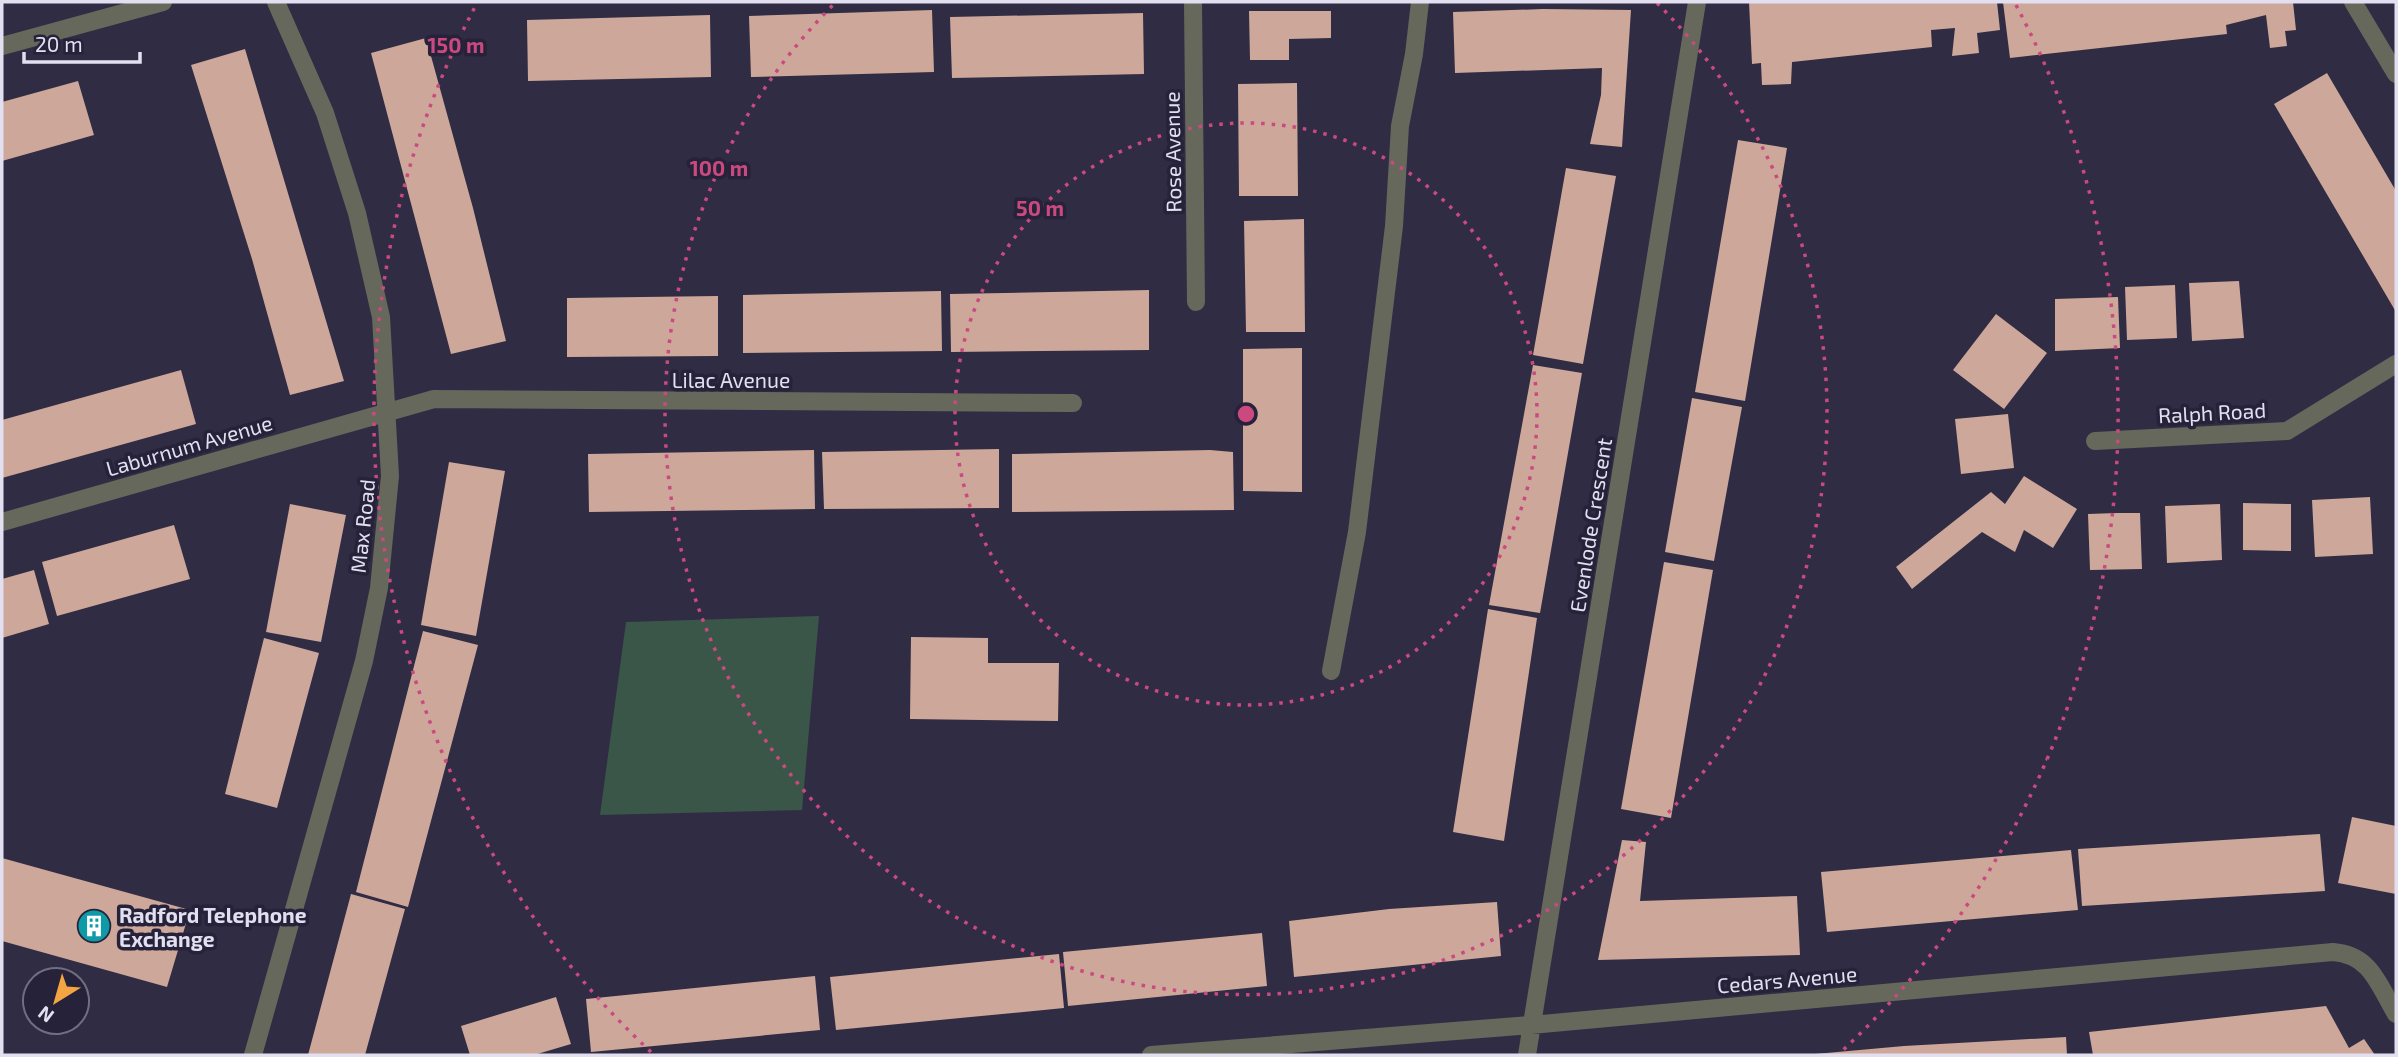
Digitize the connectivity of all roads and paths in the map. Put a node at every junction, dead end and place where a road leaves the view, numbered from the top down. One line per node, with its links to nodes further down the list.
1 (163, 2): 7 (street)
2 (276, 2): 12 (street, Max Road)
3 (1193, 2): 9 (street, Rose Avenue)
4 (1420, 2): 15 (street)
5 (1697, 2): 17 (street, Evenlode Crescent)
6 (2353, 2): 8 (street)
7 (2, 46)
8 (2396, 74)
9 (1196, 302)
10 (2396, 364): 13 (street, Ralph Road)
11 (1073, 403): 12 (street, Lilac Avenue)
12 (389, 411): 14 (street, Laburnum Avenue); 18 (street, Max Road)
13 (2095, 441)
14 (2, 522)
15 (1331, 671)
16 (2396, 1014): 17 (street, Cedars Avenue)
17 (1531, 1025): 19 (street, Cedars Avenue); 20 (street, Evenlode Crescent)
18 (253, 1055)
19 (1151, 1055)
20 (1527, 1055)

